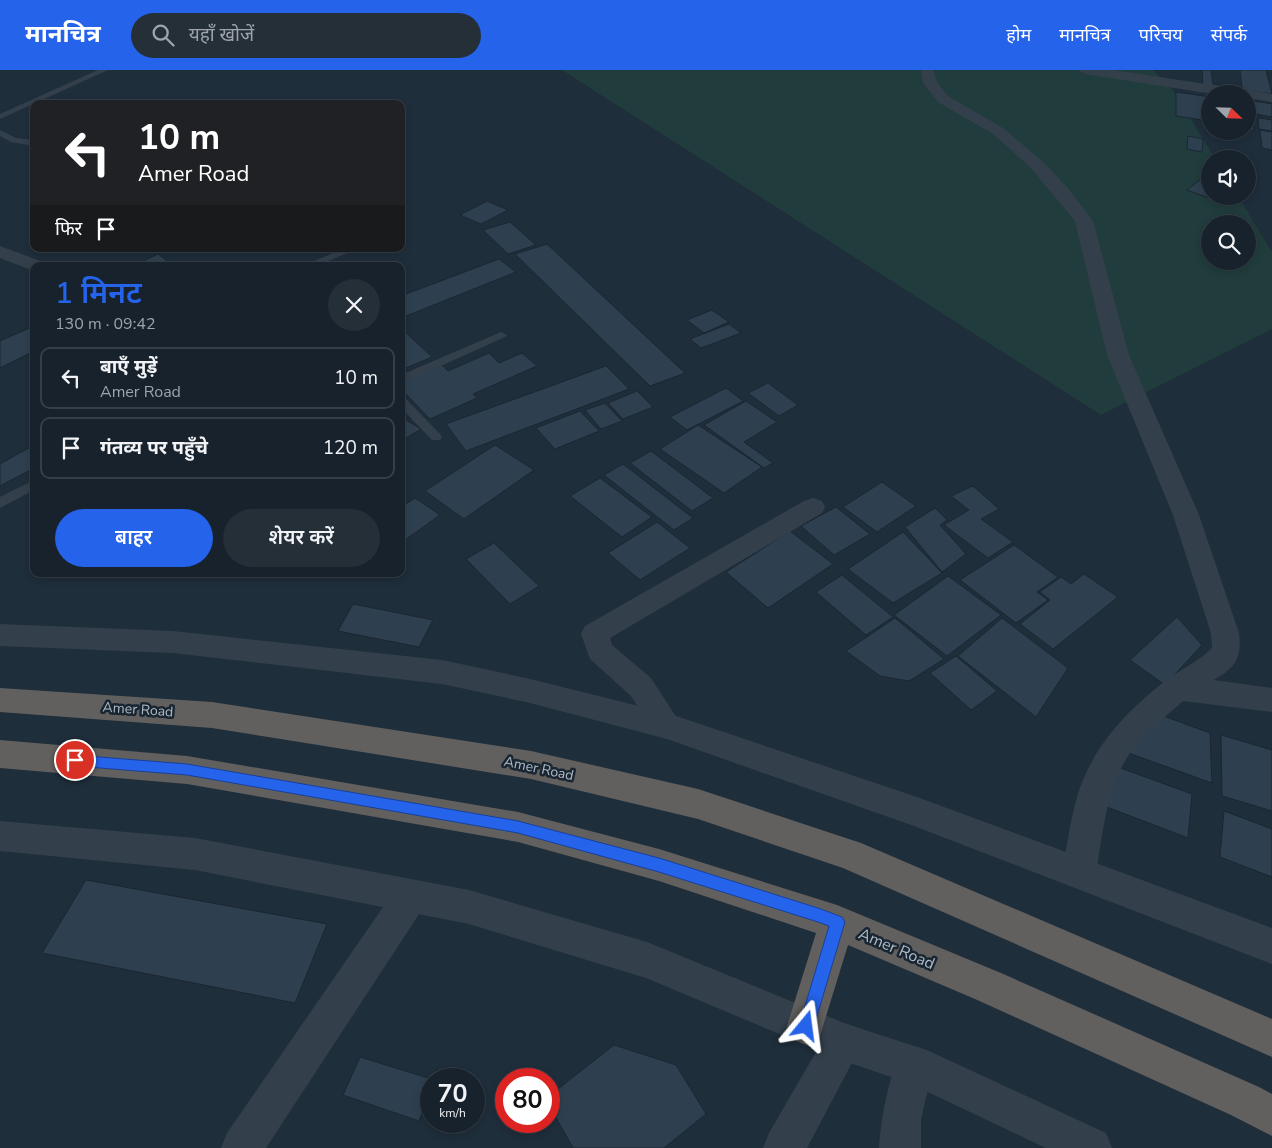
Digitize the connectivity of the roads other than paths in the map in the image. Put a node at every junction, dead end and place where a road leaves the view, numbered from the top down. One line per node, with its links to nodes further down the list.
1 (104, 70): 7 (lane)
2 (1085, 70): 4 (street)
3 (927, 72): 24 (street)
4 (1201, 88)
5 (1256, 95): 6 (street)
6 (1272, 98)
7 (38, 100)
8 (30, 103): 9 (lane)
9 (0, 117)
10 (0, 133): 11 (lane)
11 (30, 142)
12 (0, 252): 15 (street)
13 (344, 252): 14 (lane)
14 (318, 262)
15 (30, 264)
16 (501, 335): 17 (lane)
17 (405, 378)
18 (405, 405): 19 (lane)
19 (436, 437)
20 (30, 486): 21 (lane)
21 (0, 502)
22 (813, 507): 27 (street)
23 (0, 636): 27 (street)
24 (1177, 688): 26 (street); 30 (street)
25 (0, 700): 35 (highway, Amer Road)
26 (1272, 700)
27 (667, 726): 30 (street)
28 (0, 754): 32 (highway, Amer Road)
29 (0, 836): 31 (street)
30 (1079, 873): 33 (street)
31 (412, 896): 34 (street); 39 (street)
32 (837, 922): 34 (highway); 38 (highway, Amer Road)
33 (1272, 946)
34 (806, 1026): 36 (street)
35 (1272, 1038)
36 (844, 1042): 37 (street); 40 (street)
37 (915, 1065): 41 (street); 42 (street)
38 (1272, 1116)
39 (242, 1148)
40 (784, 1148)
41 (900, 1148)
42 (1091, 1148)

